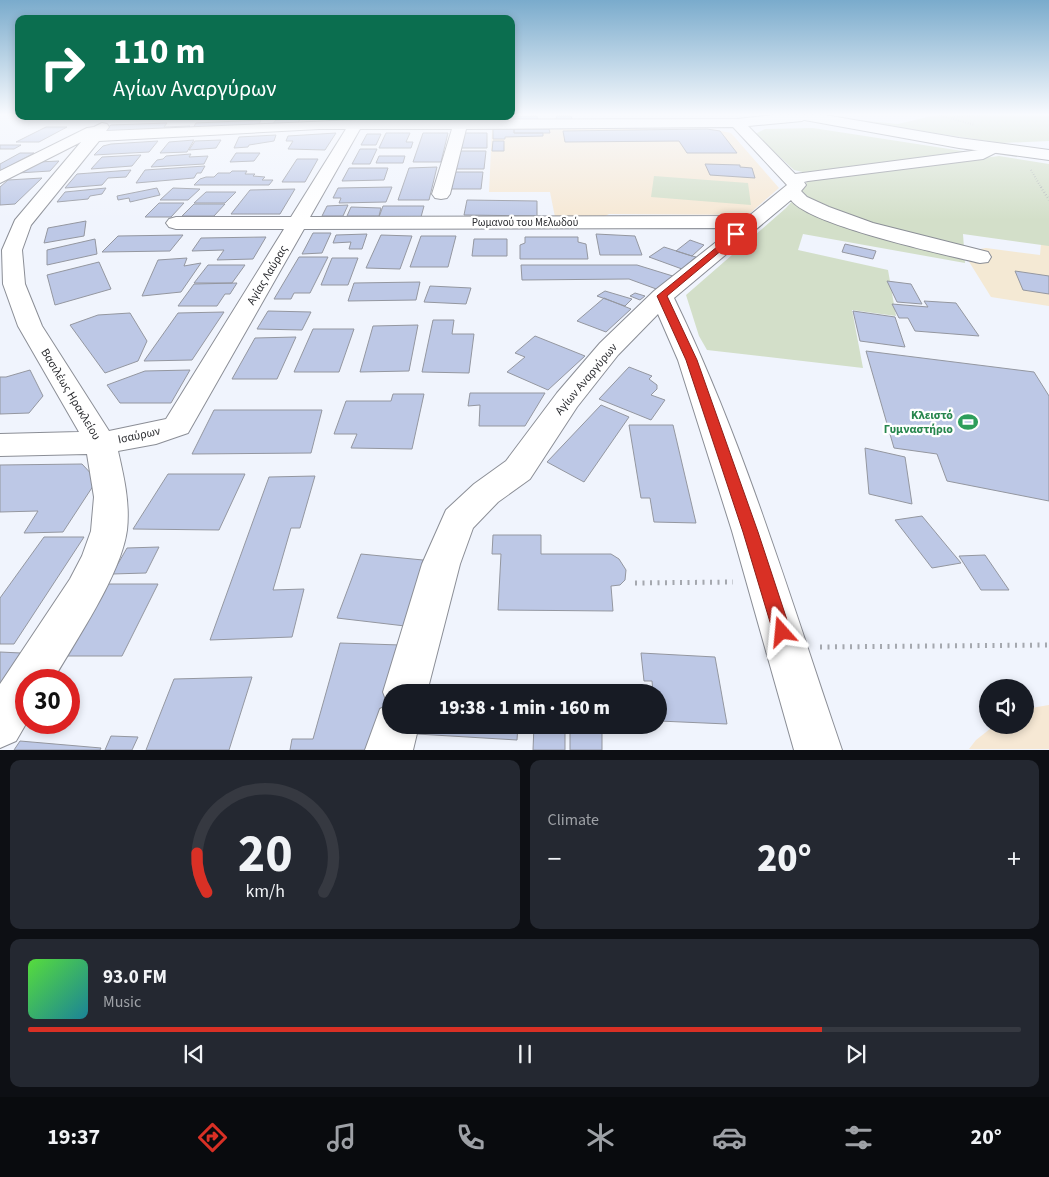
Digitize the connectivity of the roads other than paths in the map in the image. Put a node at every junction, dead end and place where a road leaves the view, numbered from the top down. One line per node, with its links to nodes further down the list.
1 (56, 150): 9 (street)
2 (81, 150): 18 (street, Βασιλέως Ηρακλείου)
3 (341, 150): 13 (street, Αγίας Λαύρας)
4 (453, 150): 11 (street)
5 (760, 150): 10 (street)
6 (990, 150): 10 (street)
7 (1010, 150): 8 (street)
8 (1049, 155)
9 (0, 178)
10 (791, 187): 14 (street, Αγίων Αναργύρων); 15 (street)
11 (441, 194)
12 (176, 222): 13 (street, Ρωμανού του Μελωδού)
13 (298, 222): 14 (street, Ρωμανού του Μελωδού); 17 (street, Αγίας Λαύρας)
14 (751, 222): 16 (street, Αγίων Αναργύρων)
15 (980, 257)
16 (664, 299): 21 (street, Αγίων Αναργύρων); 26 (street)
17 (177, 426): 18 (street, Ισαύρων)
18 (101, 443): 19 (street, Ισαύρων); 20 (street, Βασιλέως Ηρακλείου)
19 (0, 445)
20 (35, 669)
21 (407, 684)
22 (15, 701): 23 (street, Βασιλέως Ηρακλείου)
23 (0, 725)
24 (393, 734): 25 (street)
25 (389, 750)
26 (818, 750)

